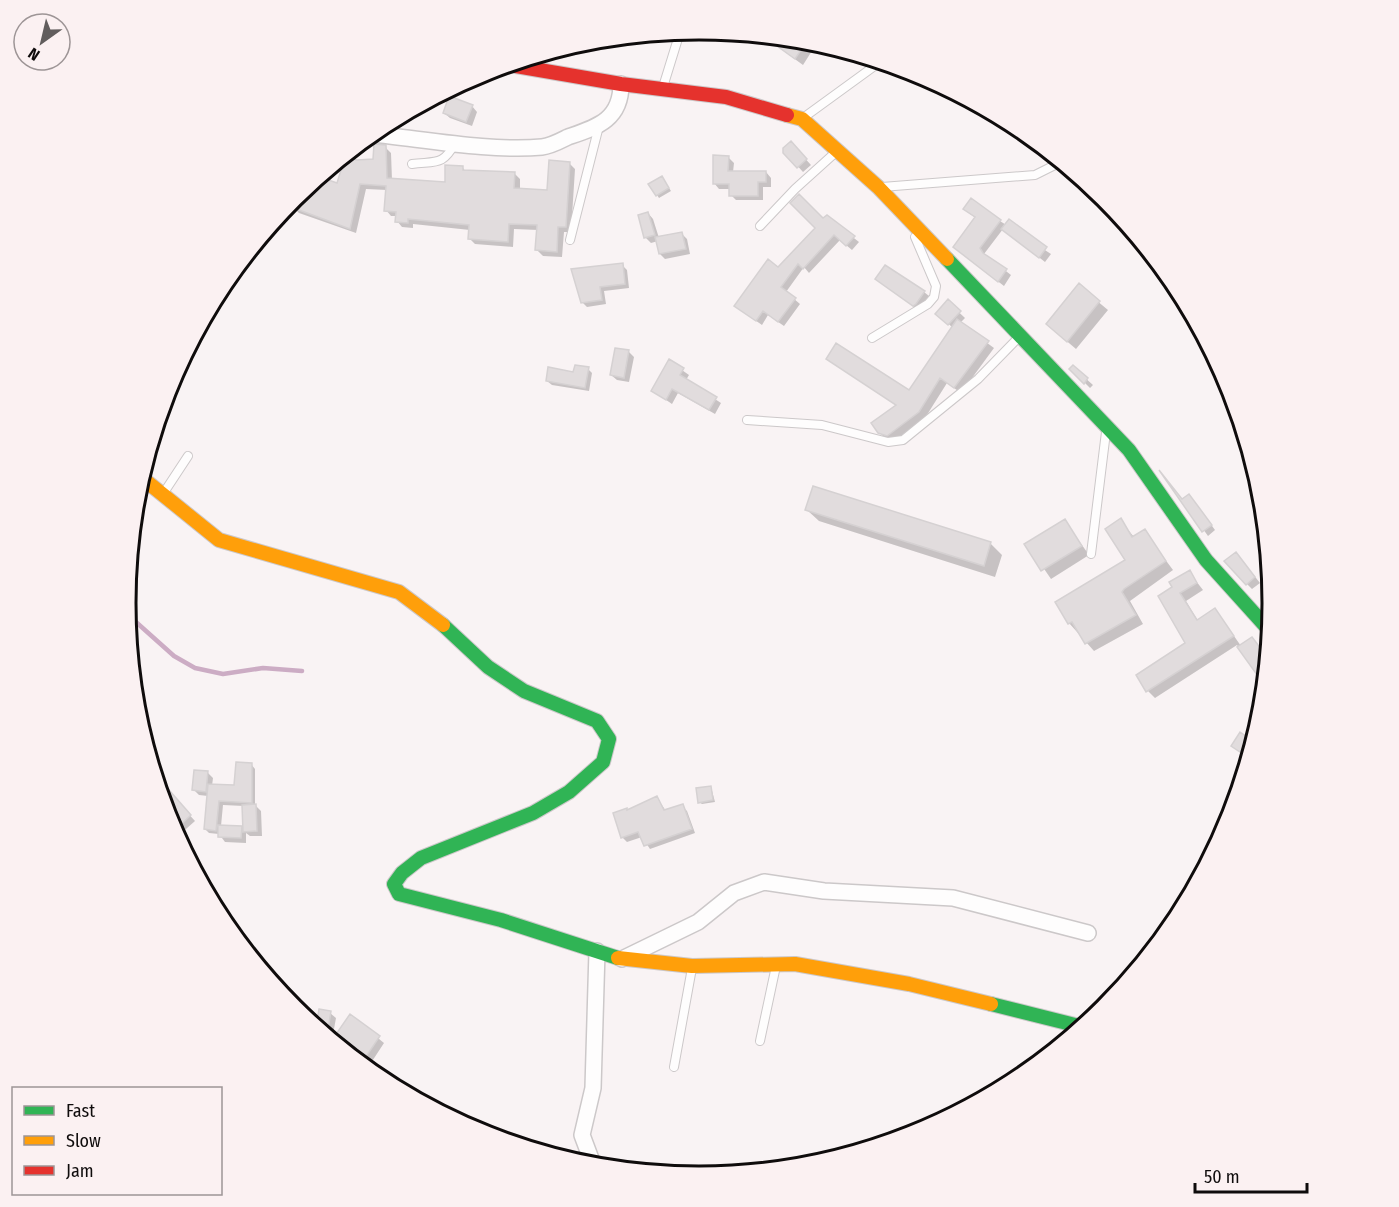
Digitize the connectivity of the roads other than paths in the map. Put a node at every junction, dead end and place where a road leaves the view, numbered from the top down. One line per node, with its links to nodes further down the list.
1 (677, 41): 5 (lane)
2 (528, 67): 4 (street)
3 (872, 68): 6 (lane)
4 (621, 84): 5 (street); 7 (street)
5 (663, 89): 6 (street)
6 (802, 119): 10 (street)
7 (599, 126): 9 (street); 16 (lane)
8 (386, 135): 9 (street)
9 (455, 142): 11 (lane)
10 (838, 151): 13 (street); 15 (lane)
11 (412, 164)
12 (1053, 166): 13 (lane)
13 (878, 187): 14 (street)
14 (909, 221): 17 (street); 18 (lane)
15 (760, 226)
16 (570, 240)
17 (1020, 336): 19 (lane); 20 (street)
18 (872, 338)
19 (747, 420)
20 (1107, 427): 24 (lane); 25 (street)
21 (188, 456): 23 (lane)
22 (149, 485): 23 (street)
23 (162, 496): 27 (street)
24 (1091, 554)
25 (1262, 622)
26 (1088, 933): 28 (street)
27 (597, 951): 28 (street); 34 (street)
28 (622, 959): 30 (street)
29 (776, 964): 30 (street); 31 (street); 32 (lane)
30 (692, 966): 33 (lane)
31 (1074, 1025)
32 (760, 1041)
33 (674, 1067)
34 (590, 1156)

